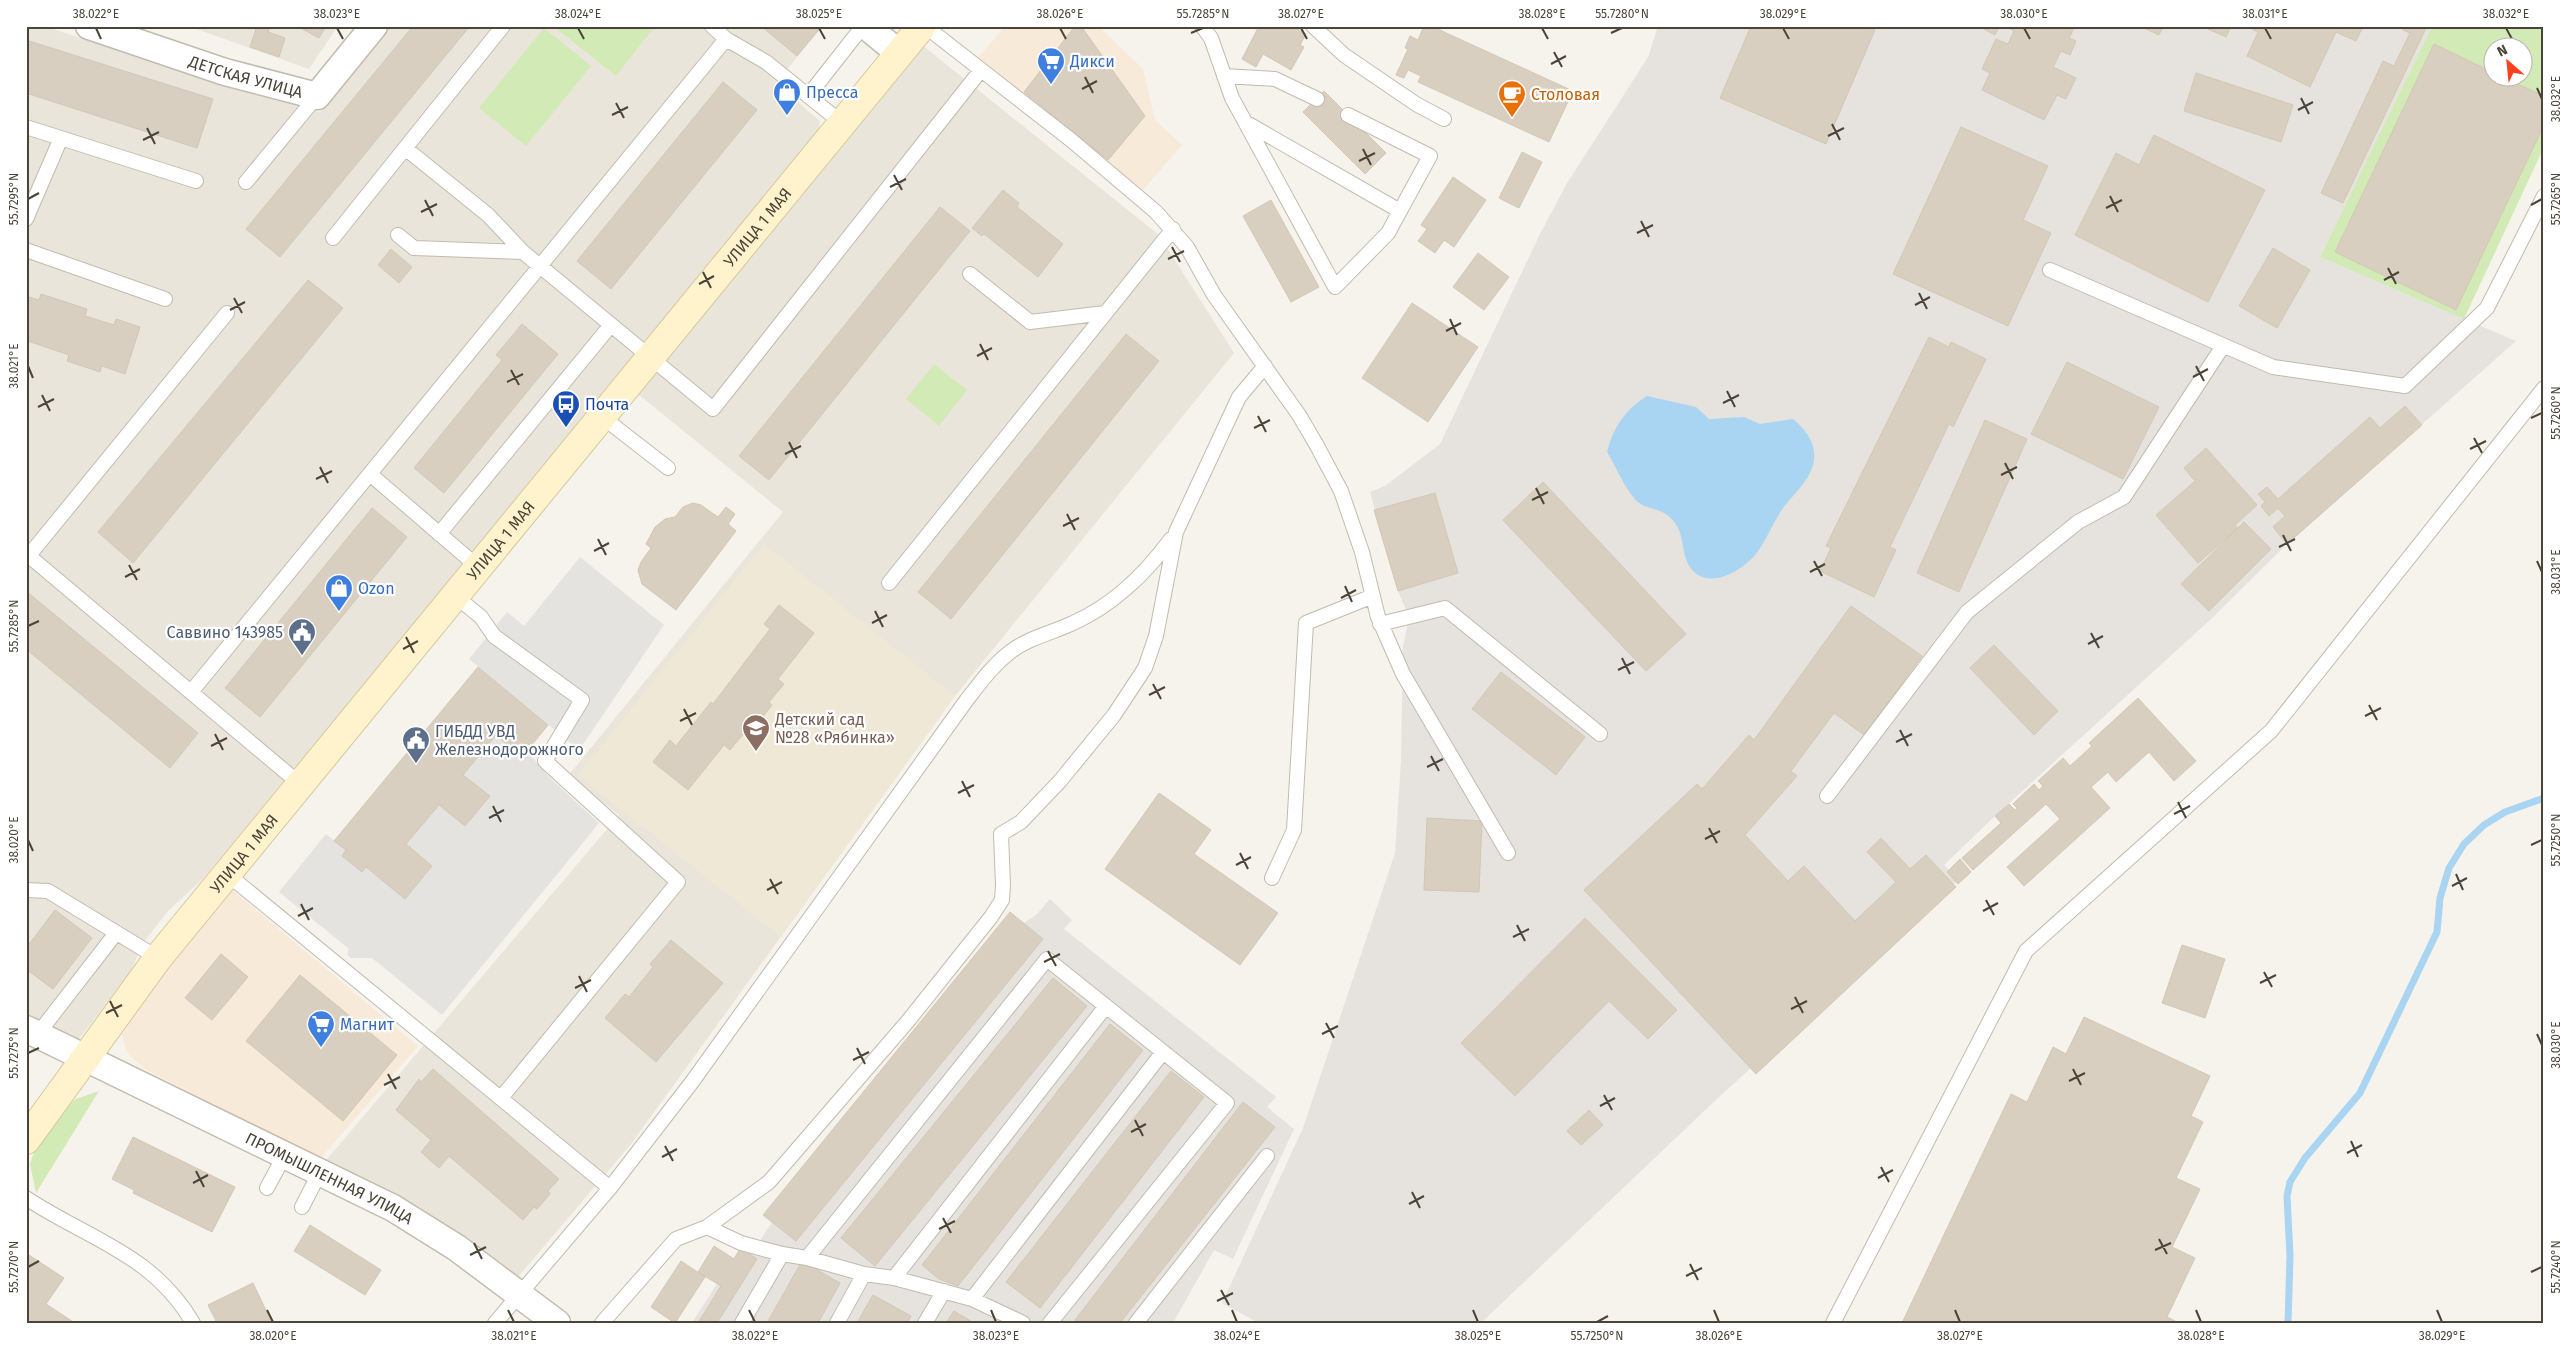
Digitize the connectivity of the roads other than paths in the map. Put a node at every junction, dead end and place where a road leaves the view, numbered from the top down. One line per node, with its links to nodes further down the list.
1 (89, 26): 14 (street, ДЕТСКАЯ УЛИЦА)
2 (374, 26): 14 (street, ДЕТСКАЯ УЛИЦА)
3 (502, 26): 23 (lane)
4 (712, 26): 10 (lane)
5 (864, 26): 11 (street); 15 (lane)
6 (923, 26): 11 (street, УЛИЦА 1 МАЯ); 12 (lane)
7 (1202, 26): 9 (lane)
8 (1313, 26): 18 (lane)
9 (1215, 32): 13 (lane)
10 (726, 39): 15 (lane); 34 (lane)
11 (899, 53): 20 (street, УЛИЦА 1 МАЯ)
12 (981, 70): 29 (lane); 42 (lane)
13 (1224, 76): 16 (lane); 19 (lane)
14 (317, 96): 25 (lane)
15 (808, 96): 20 (lane)
16 (1317, 99)
17 (1348, 114): 27 (lane)
18 (1444, 119)
19 (1244, 122): 27 (lane); 27 (lane)
20 (842, 124): 42 (street, УЛИЦА 1 МАЯ)
21 (26, 127): 22 (lane)
22 (61, 138): 24 (lane); 28 (lane)
23 (405, 148): 31 (lane); 33 (lane)
24 (196, 181)
25 (246, 182)
26 (2544, 196): 41 (lane)
27 (1400, 211)
28 (26, 219)
29 (1172, 230): 39 (lane); 43 (lane)
30 (398, 235): 33 (lane)
31 (334, 238)
32 (26, 250): 37 (lane)
33 (524, 252): 34 (lane)
34 (540, 266): 40 (lane); 47 (lane)
35 (2050, 270): 41 (lane)
36 (970, 274): 39 (lane)
37 (165, 299)
38 (228, 313): 50 (lane)
39 (1105, 313): 52 (lane)
40 (611, 325): 42 (lane); 49 (lane)
41 (2223, 346): 59 (lane)
42 (650, 358): 45 (street, УЛИЦА 1 МАЯ)
43 (1265, 366): 48 (lane); 54 (lane)
44 (2544, 388): 97 (lane)
45 (601, 416): 46 (lane); 51 (street, УЛИЦА 1 МАЯ)
46 (668, 468)
47 (370, 474): 49 (lane); 56 (lane)
48 (1176, 532): 76 (lane); 79 (lane)
49 (439, 534): 51 (lane)
50 (28, 557): 56 (lane)
51 (478, 567): 53 (street, УЛИЦА 1 МАЯ)
52 (889, 582)
53 (454, 595): 58 (street, УЛИЦА 1 МАЯ); 70 (lane)
54 (1372, 596): 55 (lane); 62 (lane)
55 (1380, 624): 57 (lane); 60 (lane)
56 (191, 692): 58 (lane)
57 (1600, 734)
58 (300, 784): 61 (street, УЛИЦА 1 МАЯ)
59 (1827, 796)
60 (1508, 853)
61 (226, 874): 65 (street, УЛИЦА 1 МАЯ); 70 (lane)
62 (1272, 878)
63 (26, 890): 64 (lane)
64 (116, 933): 65 (lane); 67 (lane)
65 (158, 958): 69 (street, УЛИЦА 1 МАЯ)
66 (1106, 1006): 68 (lane); 81 (lane); 83 (lane)
67 (32, 1032): 69 (street, ПРОМЫШЛЕННАЯ УЛИЦА)
68 (1163, 1052): 86 (lane); 95 (lane)
69 (84, 1058): 71 (street, УЛИЦА 1 МАЯ); 72 (street, ПРОМЫШЛЕННАЯ УЛИЦА)
70 (501, 1098): 76 (lane)
71 (26, 1140)
72 (285, 1154): 74 (street, ПРОМЫШЛЕННАЯ УЛИЦА); 75 (lane)
73 (1266, 1156): 96 (lane)
74 (320, 1172): 78 (lane); 85 (street, ПРОМЫШЛЕННАЯ УЛИЦА)
75 (267, 1188)
76 (610, 1188): 85 (lane)
77 (26, 1198): 88 (lane)
78 (302, 1207)
79 (707, 1227): 80 (lane); 91 (lane)
80 (782, 1254): 81 (lane); 92 (lane)
81 (807, 1258): 82 (lane)
82 (864, 1274): 83 (lane); 93 (lane)
83 (894, 1278): 84 (lane)
84 (944, 1291): 86 (lane); 94 (lane)
85 (519, 1292): 89 (lane); 90 (street, ПРОМЫШЛЕННАЯ УЛИЦА)
86 (972, 1299): 87 (lane)
87 (1020, 1322)
88 (193, 1323)
89 (495, 1323)
90 (557, 1323)
91 (602, 1323)
92 (742, 1323)
93 (837, 1323)
94 (925, 1323)
95 (1050, 1323)
96 (1136, 1323)
97 (1833, 1323)

